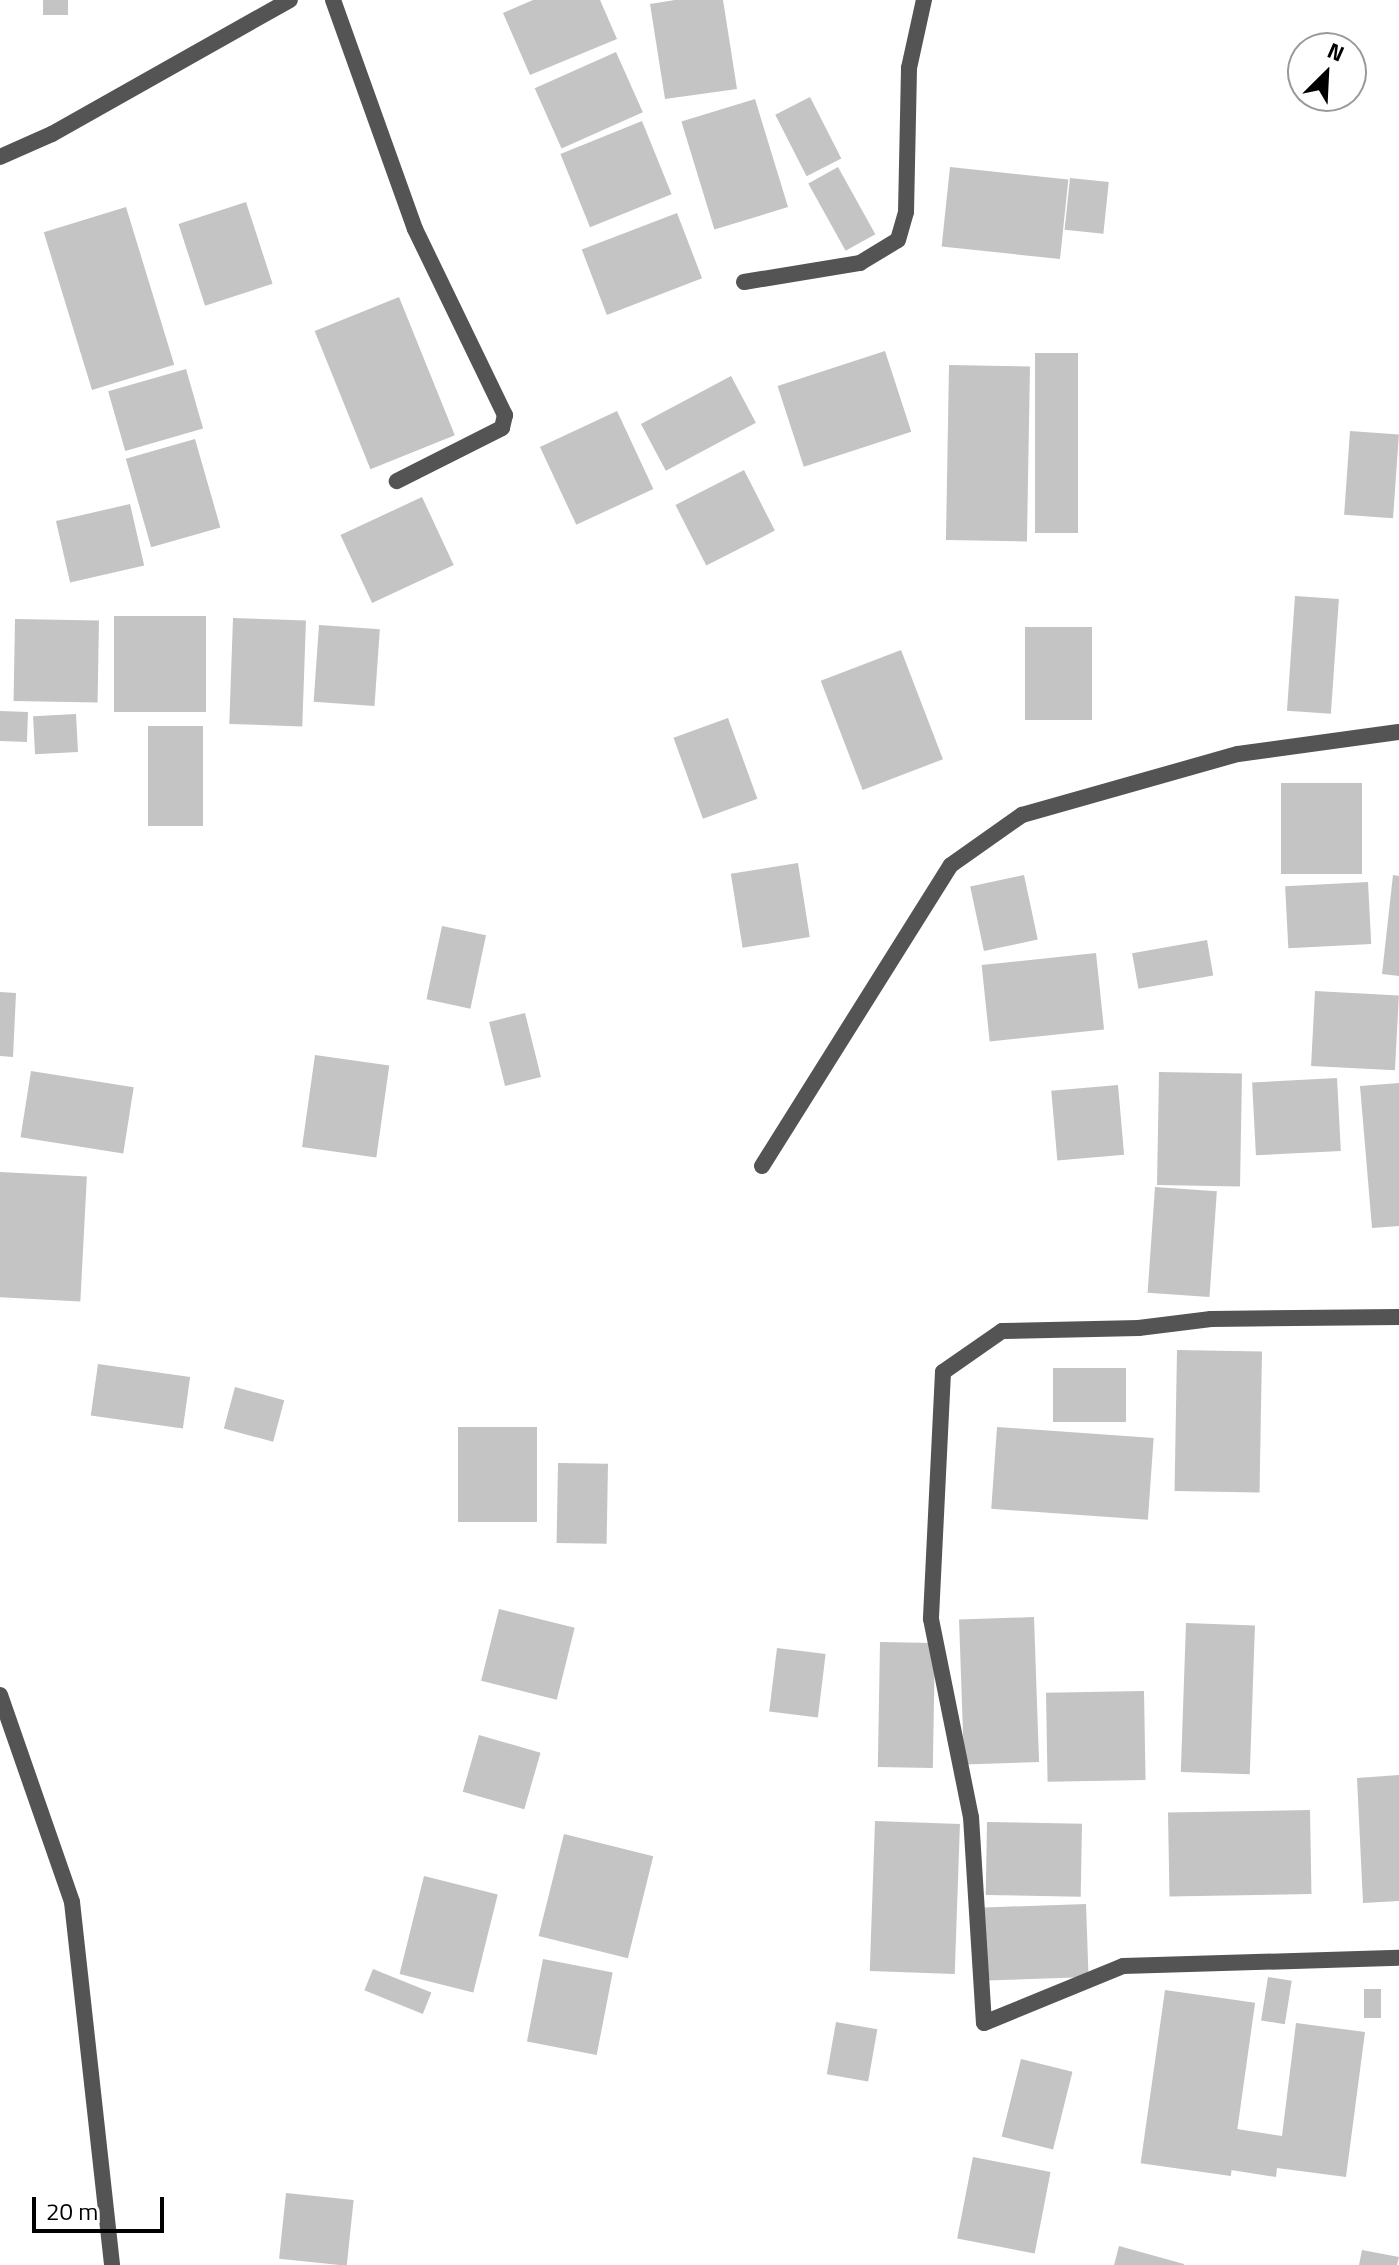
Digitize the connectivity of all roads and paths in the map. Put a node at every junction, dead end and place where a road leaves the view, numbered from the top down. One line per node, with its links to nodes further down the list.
1 (290, 0): 4 (street)
2 (333, 0): 6 (street)
3 (924, 0): 5 (street)
4 (0, 157)
5 (744, 282)
6 (397, 481)
7 (1399, 732): 8 (street)
8 (762, 1166)
9 (1399, 1317): 11 (street)
10 (0, 1695): 12 (street)
11 (1399, 1958)
12 (112, 2265)

